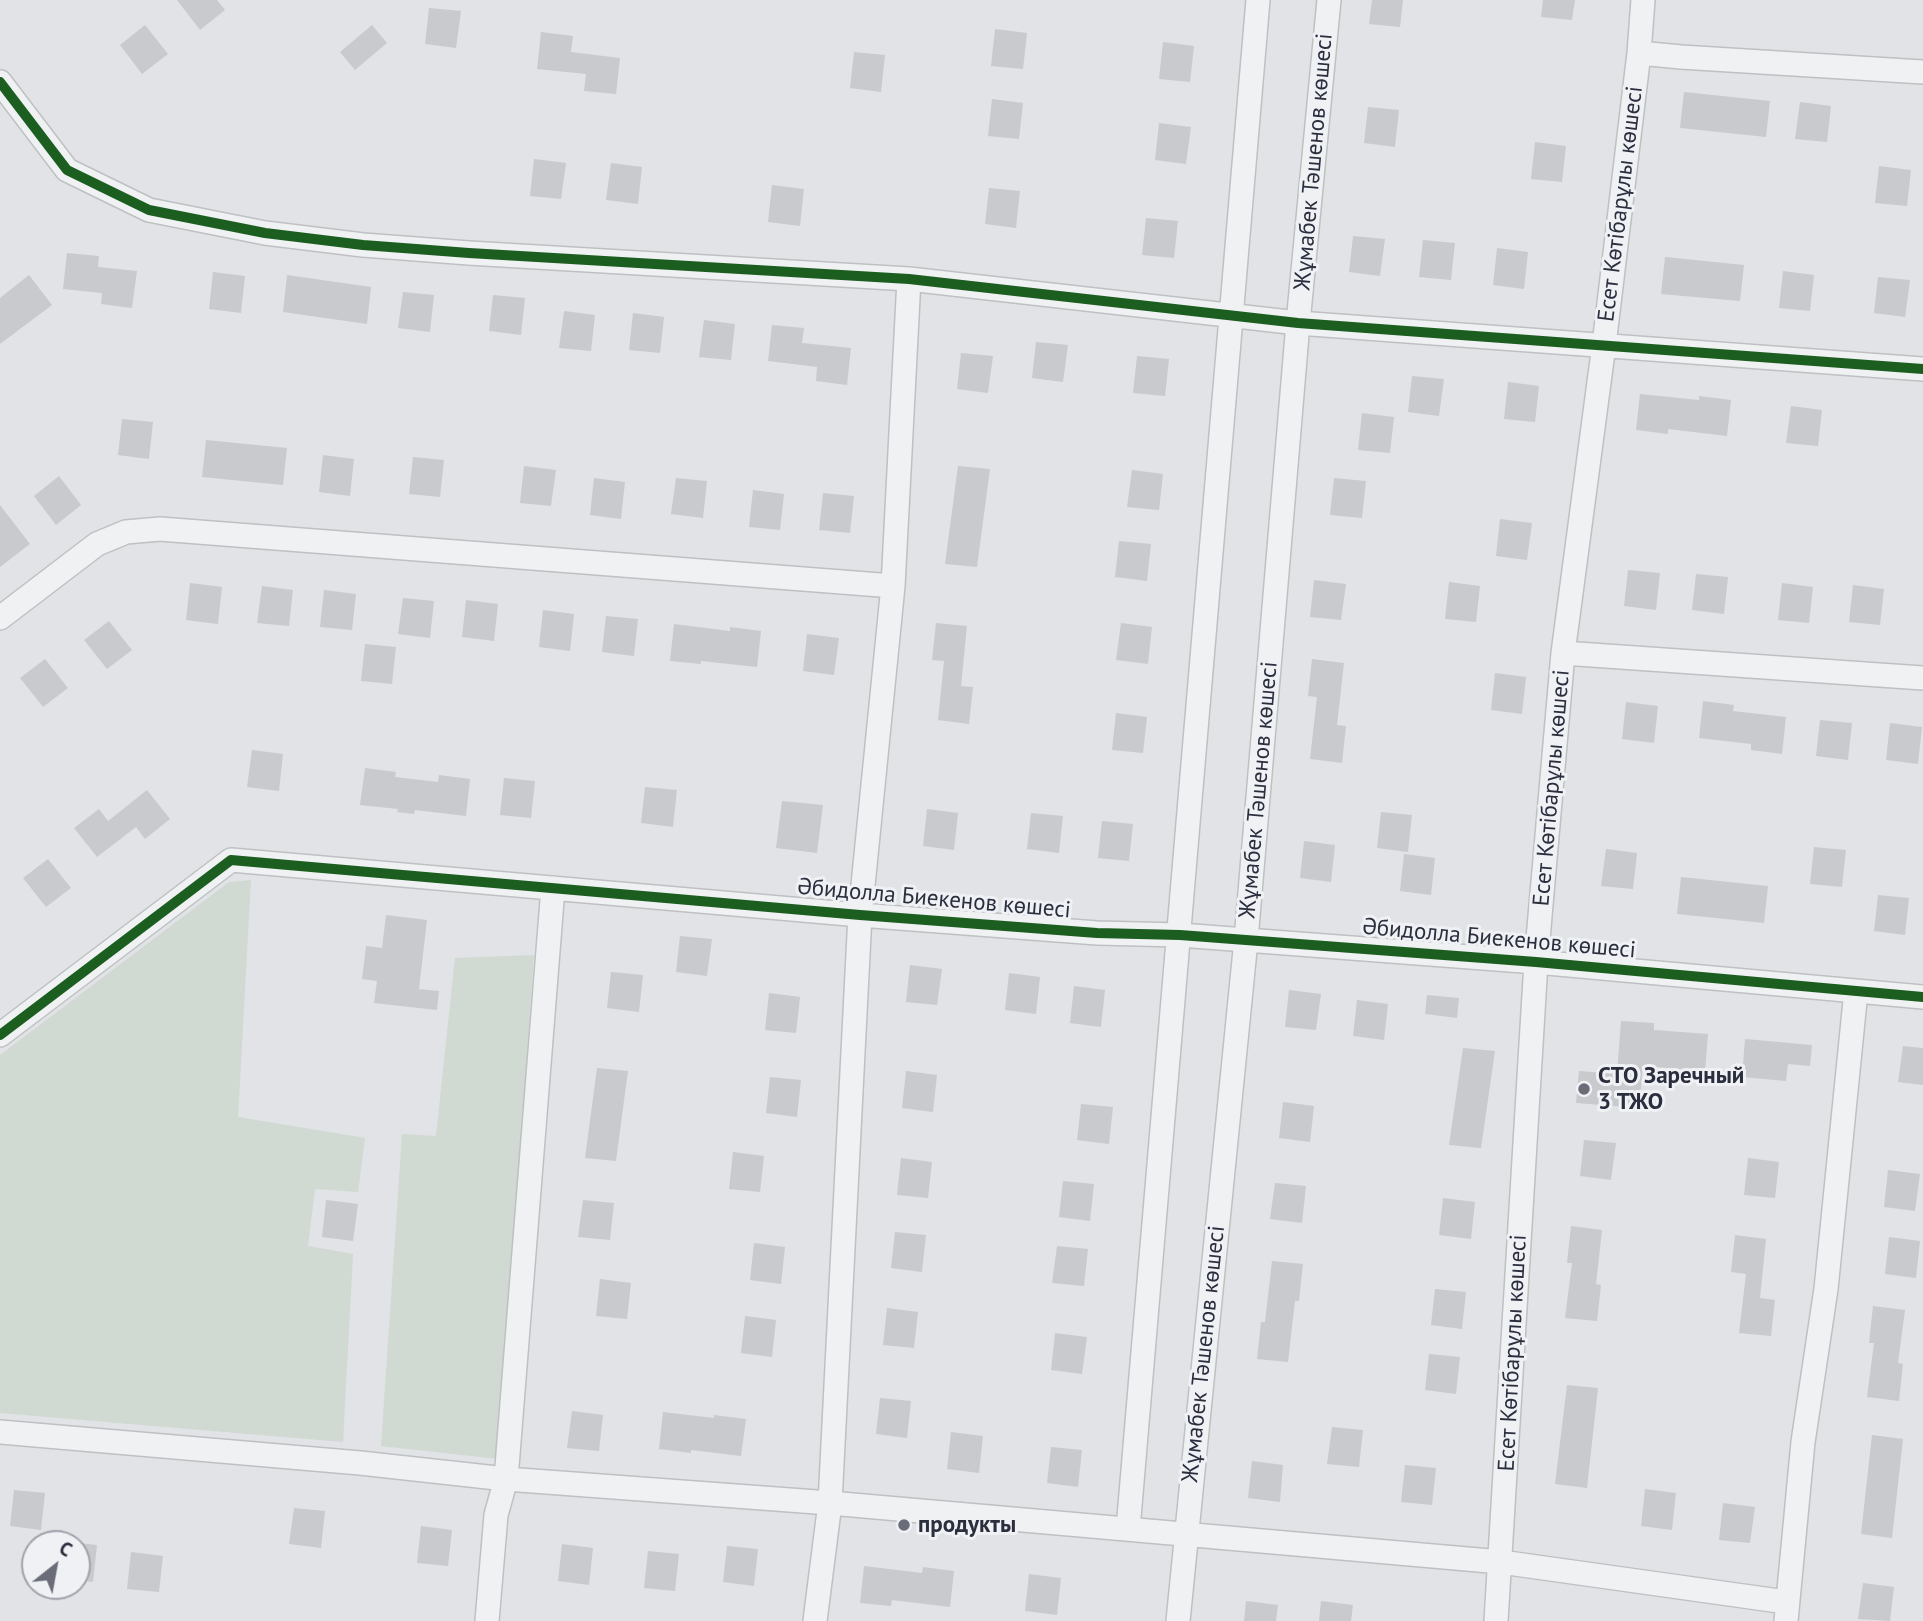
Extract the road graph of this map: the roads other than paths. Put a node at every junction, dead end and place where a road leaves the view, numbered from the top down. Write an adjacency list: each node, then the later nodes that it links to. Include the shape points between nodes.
1 (1258, 0): 8 (street)
2 (1329, 0): 9 (street, Жұмабек Тәшенов көшесі)
3 (1643, 0): 4 (street, Есет Көтібарұлы көшесі)
4 (1639, 53): 5 (street); 10 (street, Есет Көтібарұлы көшесі)
5 (1923, 72)
6 (0, 82): 7 (street, via 67,170 149,210 265,233 363,245)
7 (909, 279): 8 (street); 12 (street)
8 (1232, 315): 9 (street); 18 (street)
9 (1298, 323): 10 (street); 19 (street, Жұмабек Тәшенов көшесі)
10 (1604, 345): 11 (street); 14 (street, Есет Көтібарұлы көшесі)
11 (1923, 369)
12 (894, 586): 13 (street, via 160,529 126,532 97,544); 17 (street)
13 (0, 618)
14 (1563, 653): 15 (street); 20 (street, Есет Көтібарұлы көшесі)
15 (1923, 678)
16 (553, 888): 17 (street, Әбидолла Биекенов көшесі); 23 (street, Әбидолла Биекенов көшесі, via 231,860); 25 (street)
17 (860, 915): 18 (street, Әбидолла Биекенов көшесі); 26 (street)
18 (1180, 935): 19 (street, Әбидолла Биекенов көшесі); 27 (street)
19 (1247, 940): 20 (street, Әбидолла Биекенов көшесі); 28 (street, Жұмабек Тәшенов көшесі)
20 (1536, 962): 21 (street, Әбидолла Биекенов көшесі); 29 (street, Есет Көтібарұлы көшесі)
21 (1856, 991): 22 (street, Әбидолла Биекенов көшесі); 30 (street, via 1826,1289 1803,1441)
22 (1923, 997)
23 (0, 1035)
24 (0, 1432): 25 (street)
25 (506, 1479): 26 (street); 31 (street, via 496,1514)
26 (831, 1503): 27 (street); 32 (street)
27 (1128, 1529): 28 (street)
28 (1186, 1534): 29 (street); 33 (street, Жұмабек Тәшенов көшесі)
29 (1501, 1562): 30 (street); 34 (street, Есет Көтібарұлы көшесі)
30 (1786, 1611)
31 (487, 1621)
32 (815, 1621)
33 (1178, 1621)
34 (1496, 1621)

